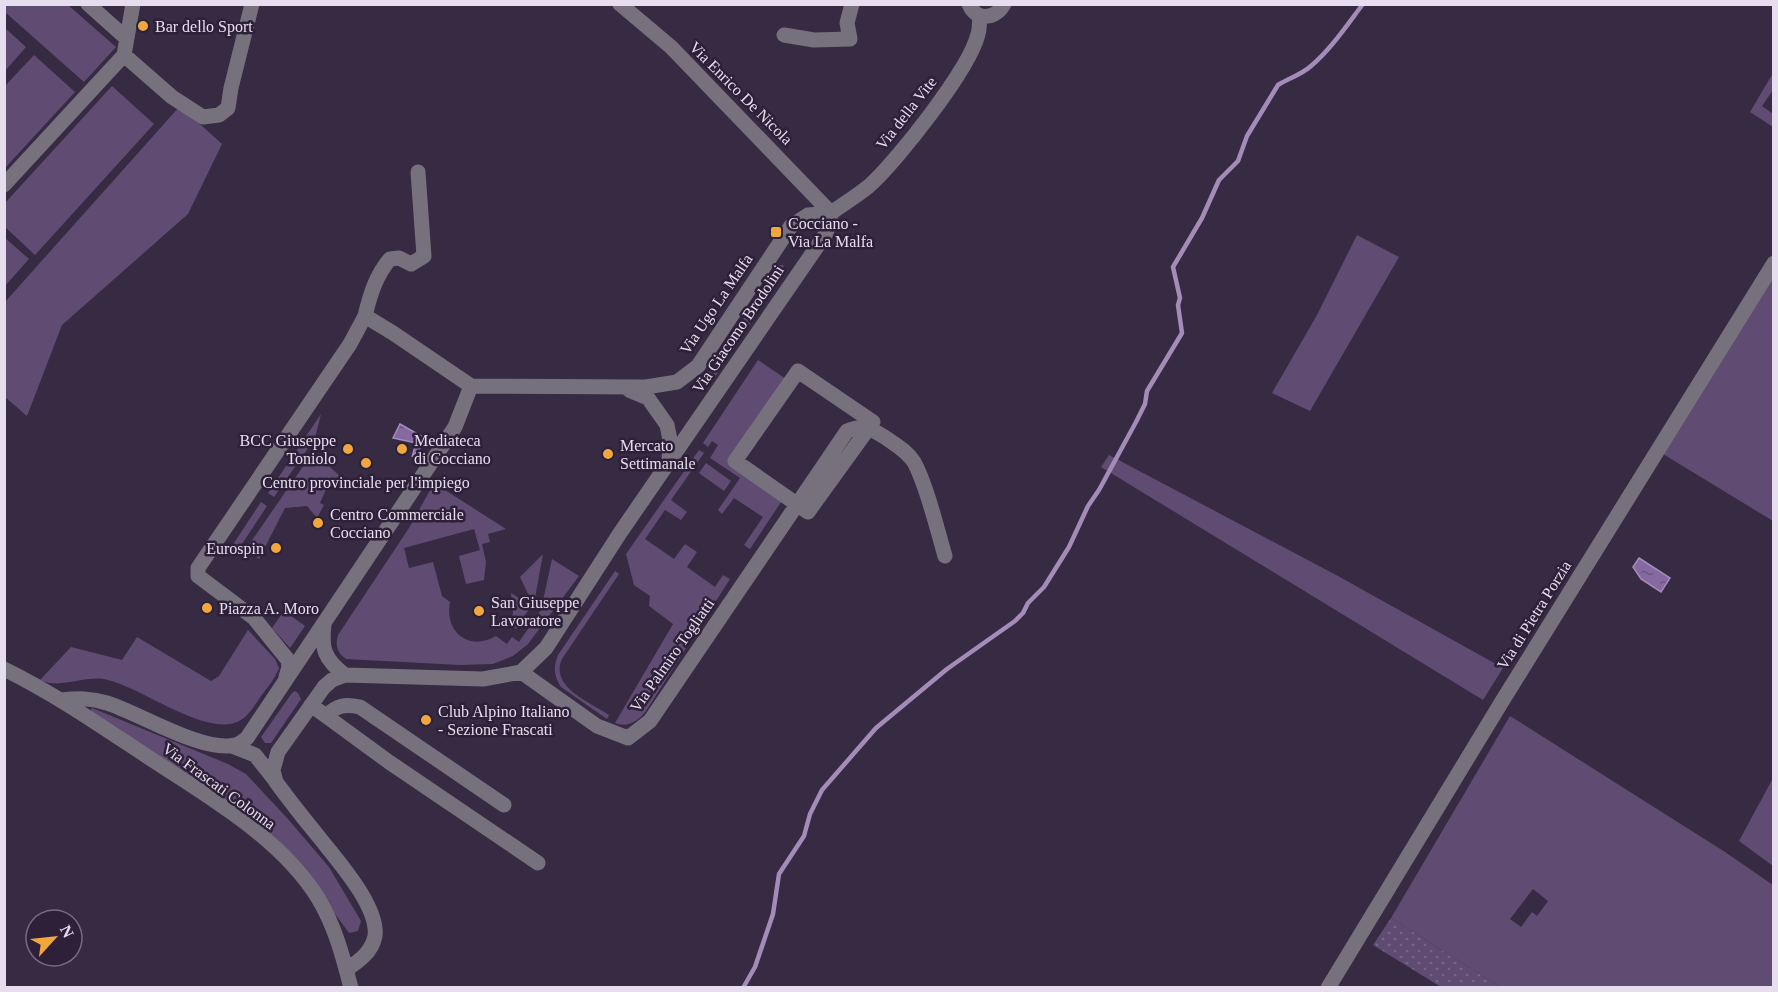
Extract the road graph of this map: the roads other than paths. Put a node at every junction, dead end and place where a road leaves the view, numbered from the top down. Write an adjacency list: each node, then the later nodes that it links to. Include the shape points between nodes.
1 (88, 4): 8 (street)
2 (134, 4): 8 (street)
3 (252, 4): 10 (street, via 228,108 219,116 203,117 182,104)
4 (620, 4): 13 (street, Via Enrico De Nicola, via 671,47)
5 (852, 4): 9 (street, via 847,23 850,39 814,40)
6 (1004, 4): 7 (street, via 994,16)
7 (975, 10): 13 (street, Via della Vite, via 978,34 946,92 869,186)
8 (124, 30): 10 (street)
9 (784, 35)
10 (124, 55): 12 (street)
11 (418, 172): 15 (street, via 424,256 411,264 399,258 390,259 370,294)
12 (4, 185)
13 (831, 213): 17 (street, Via Ugo La Malfa, via 808,215 791,226 698,366 677,382); 19 (street, Via Giacomo Brodolini, via 825,235)
14 (1773, 263): 36 (street, Via di Pietra Porzia)
15 (365, 316): 16 (street); 25 (street, via 198,568 198,576 254,618 288,660)
16 (471, 387): 17 (street, Via Ugo La Malfa); 22 (street, via 454,426)
17 (622, 387): 19 (street, via 648,398 667,424)
18 (869, 427): 20 (street, via 807,512); 20 (street, via 873,422 798,371 735,461); 21 (street, via 902,448 913,461)
19 (669, 464): 24 (street, Via Giacomo Brodolini, via 546,648)
20 (796, 504): 24 (street, Via Palmiro Togliatti, via 650,721 628,738 597,726)
21 (945, 556)
22 (325, 622): 25 (street); 26 (street, via 322,642)
23 (4, 669): 27 (street, Via Frascati Colonna)
24 (521, 672): 26 (street, via 483,679)
25 (286, 678): 30 (street, via 247,738)
26 (339, 678): 28 (street, via 324,687)
27 (61, 700): 30 (street, via 99,701 192,738); 34 (street, Via Frascati Colonna, via 208,796 276,849 317,898 336,935)
28 (311, 705): 29 (street); 31 (street, via 278,752 273,770)
29 (326, 716): 32 (street, via 336,706 360,706); 33 (street)
30 (232, 746): 31 (street, via 255,755)
31 (276, 782): 34 (street, via 357,886 373,918 372,944 363,958)
32 (504, 805)
33 (538, 863)
34 (346, 970): 35 (street, Via Frascati Colonna)
35 (351, 987)
36 (1328, 987)

